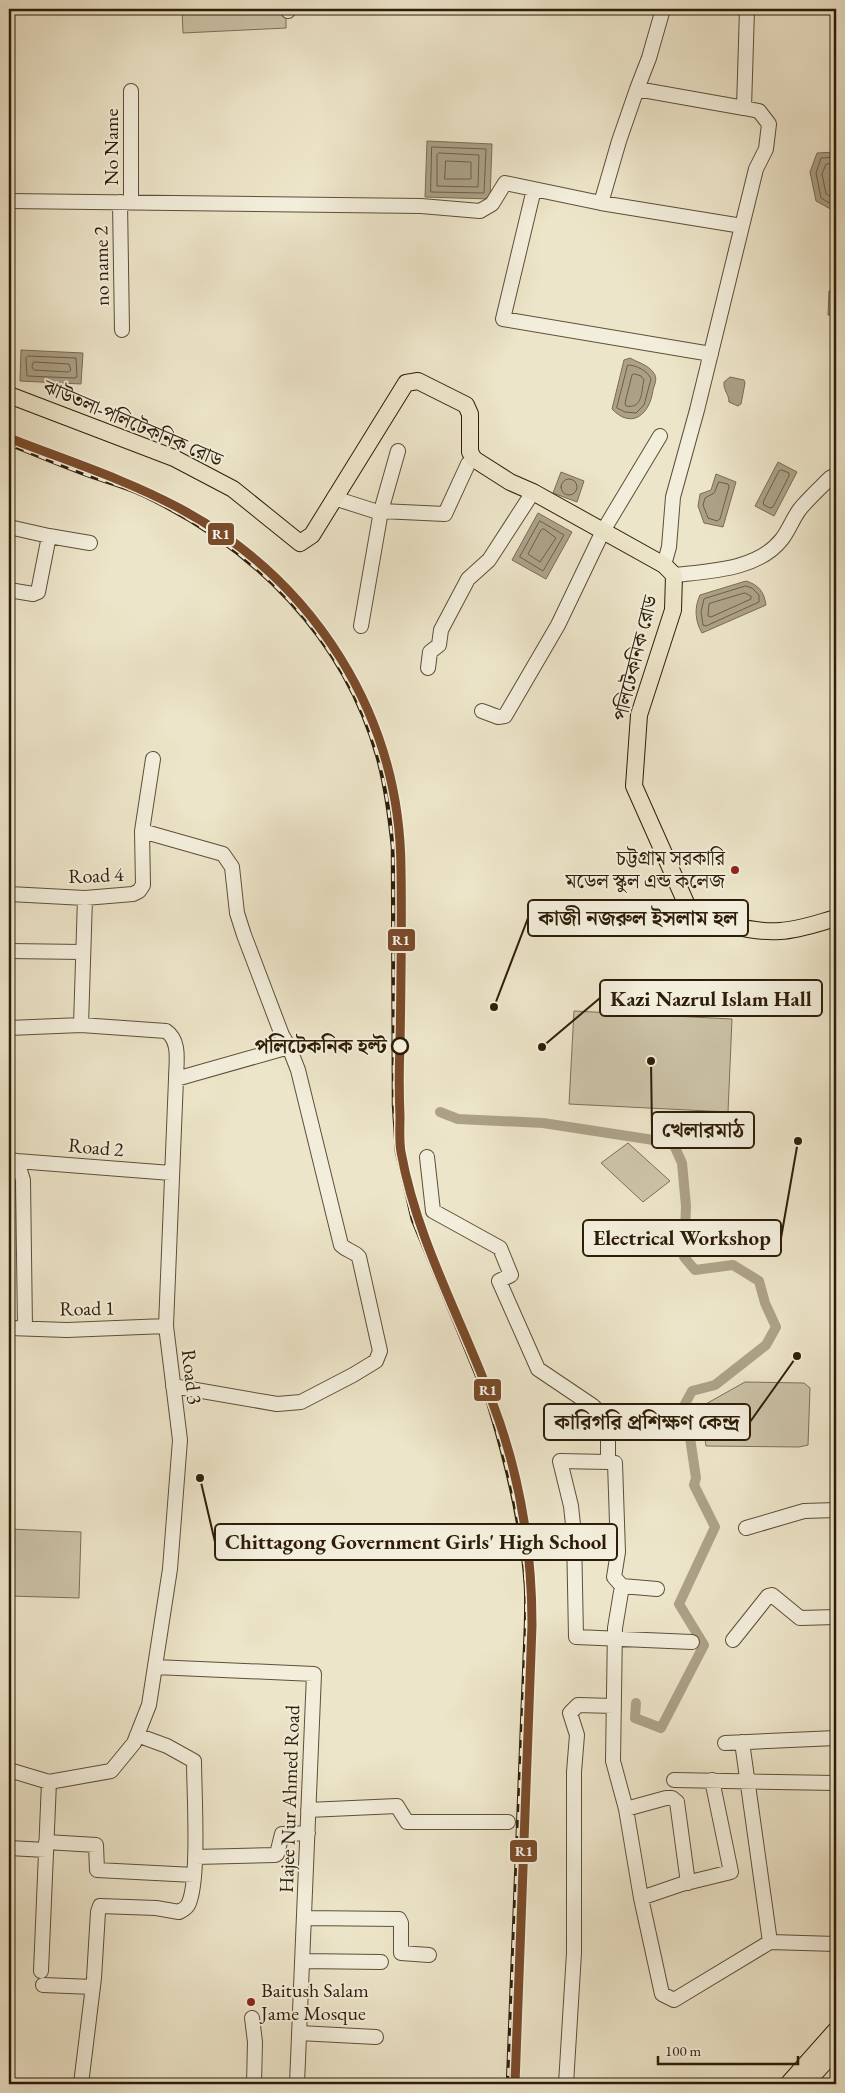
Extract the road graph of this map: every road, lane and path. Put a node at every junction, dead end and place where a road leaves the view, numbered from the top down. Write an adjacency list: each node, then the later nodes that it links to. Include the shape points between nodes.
1 (663, 9): 3 (street, via 650,58)
2 (747, 9): 5 (street)
3 (637, 88): 5 (street); 9 (street)
4 (131, 91): 8 (street, No Name)
5 (744, 108): 10 (street, via 759,111 769,124 766,149 756,169)
6 (534, 189): 8 (street, via 505,183 492,204 480,211 421,206); 9 (street); 12 (street, via 503,319)
7 (9, 202): 8 (street)
8 (126, 202): 11 (street, no name 2)
9 (601, 203): 10 (street)
10 (742, 226): 12 (street)
11 (122, 330)
12 (711, 354): 25 (street, via 673,497)
13 (9, 395): 19 (main road, ঝাউতলা-পলিটেকনিক রোড, via 174,458 233,488 300,543 312,534)
14 (660, 436): 22 (street)
15 (398, 451): 20 (street)
16 (474, 459): 18 (main road); 19 (main road, ঝাউতলা-পলিটেকনিক রোড, via 470,452 470,414 466,405 418,381 406,383); 20 (street, via 468,464 445,514)
17 (836, 475): 25 (street, via 800,509 782,539 756,559 718,570)
18 (533, 492): 22 (main road); 28 (street, via 489,560 468,579 441,630 439,646 430,652)
19 (334, 498): 20 (street)
20 (381, 512): 27 (street)
21 (9, 527): 23 (street)
22 (603, 531): 25 (main road); 29 (street, via 558,625 505,716)
23 (49, 536): 24 (street); 26 (street, via 38,592)
24 (90, 543)
25 (669, 570): 34 (main road, পলিটেকনিক রোড, via 673,610 639,715 634,786 690,912 717,922 778,931)
26 (9, 590)
27 (361, 626)
28 (428, 668)
29 (482, 711)
30 (153, 759): 31 (street, Road 4)
31 (142, 831): 33 (street, Road 4, via 143,884 140,891); 39 (street, via 223,854 227,859 232,867 237,913 244,935)
32 (9, 894): 33 (street, Road 4)
33 (85, 898): 36 (street)
34 (836, 918)
35 (9, 951): 36 (street)
36 (83, 952): 37 (street)
37 (81, 1026): 38 (street, Road 3); 40 (street, Road 3, via 166,1031 173,1036 176,1046)
38 (9, 1028)
39 (289, 1047): 40 (street); 47 (street, via 298,1070 341,1245 359,1258 380,1351 376,1361 300,1402 277,1404)
40 (176, 1079): 43 (street, Road 3)
41 (427, 1157): 48 (street, via 433,1211 500,1248 511,1275 499,1281 538,1369 608,1420)
42 (13, 1160): 43 (street, Road 2); 46 (street, Road 2, via 23,1180)
43 (171, 1173): 44 (street, Road 3)
44 (166, 1326): 46 (street, Road 1, via 67,1330); 47 (street, Road 3)
45 (9, 1328): 46 (street, Road 1)
46 (25, 1328)
47 (173, 1386): 57 (street, Road 3, via 180,1440 170,1569)
48 (608, 1462): 51 (street, via 615,1463 618,1552 614,1577); 54 (street, via 560,1461 574,1534 576,1637)
49 (836, 1510): 50 (street, via 804,1511)
50 (746, 1528)
51 (622, 1586): 52 (street); 54 (street)
52 (658, 1589)
53 (836, 1617): 55 (street, via 800,1618 772,1595)
54 (615, 1639): 56 (street); 58 (street)
55 (733, 1640)
56 (692, 1642)
57 (155, 1667): 59 (street, Road 3, via 149,1705); 70 (street, Hajee Nur Ahmed Road, via 314,1674)
58 (614, 1706): 69 (street, via 613,1761); 95 (street, via 578,1705 570,1713 577,1736 574,1772 574,1953)
59 (137, 1735): 67 (street, Road 3, via 111,1771); 75 (street, via 194,1761)
60 (836, 1738): 62 (street)
61 (725, 1742): 62 (street)
62 (742, 1742): 66 (street)
63 (9, 1770): 67 (street, Road 3)
64 (674, 1780): 65 (street)
65 (712, 1780): 66 (street); 77 (street, via 731,1872)
66 (748, 1781): 68 (street); 80 (street)
67 (49, 1782): 73 (street)
68 (836, 1783)
69 (626, 1809): 77 (street, via 666,1798 676,1802); 78 (street)
70 (308, 1810): 71 (street, via 397,1806 407,1822); 72 (street, Hajee Nur Ahmed Road)
71 (508, 1822)
72 (308, 1833): 75 (street, via 282,1834 278,1854); 79 (street, Hajee Nur Ahmed Road)
73 (46, 1846): 74 (street); 76 (street, via 96,1845 97,1870); 85 (street)
74 (9, 1848)
75 (195, 1857): 76 (street)
76 (194, 1875): 87 (street, via 189,1903 179,1912 100,1906)
77 (688, 1883): 78 (street)
78 (641, 1898): 80 (street, via 662,1994 666,1998 674,2000)
79 (304, 1918): 82 (street, via 398,1919 401,1923 401,1953); 83 (street, Hajee Nur Ahmed Road)
80 (770, 1942): 81 (street)
81 (836, 1944)
82 (429, 1955)
83 (302, 1961): 84 (street); 89 (street, Hajee Nur Ahmed Road)
84 (381, 1962)
85 (41, 1971)
86 (43, 1985): 87 (street)
87 (93, 1987): 92 (street)
88 (252, 2018): 93 (street)
89 (299, 2033): 90 (street); 94 (street, Hajee Nur Ahmed Road)
90 (376, 2037)
91 (836, 2045): 96 (main road); 97 (main road); 98 (main road); 99 (main road)
92 (81, 2084)
93 (254, 2084)
94 (297, 2084)
95 (566, 2084)
96 (788, 2084)
97 (797, 2084)
98 (804, 2084)
99 (812, 2084)

